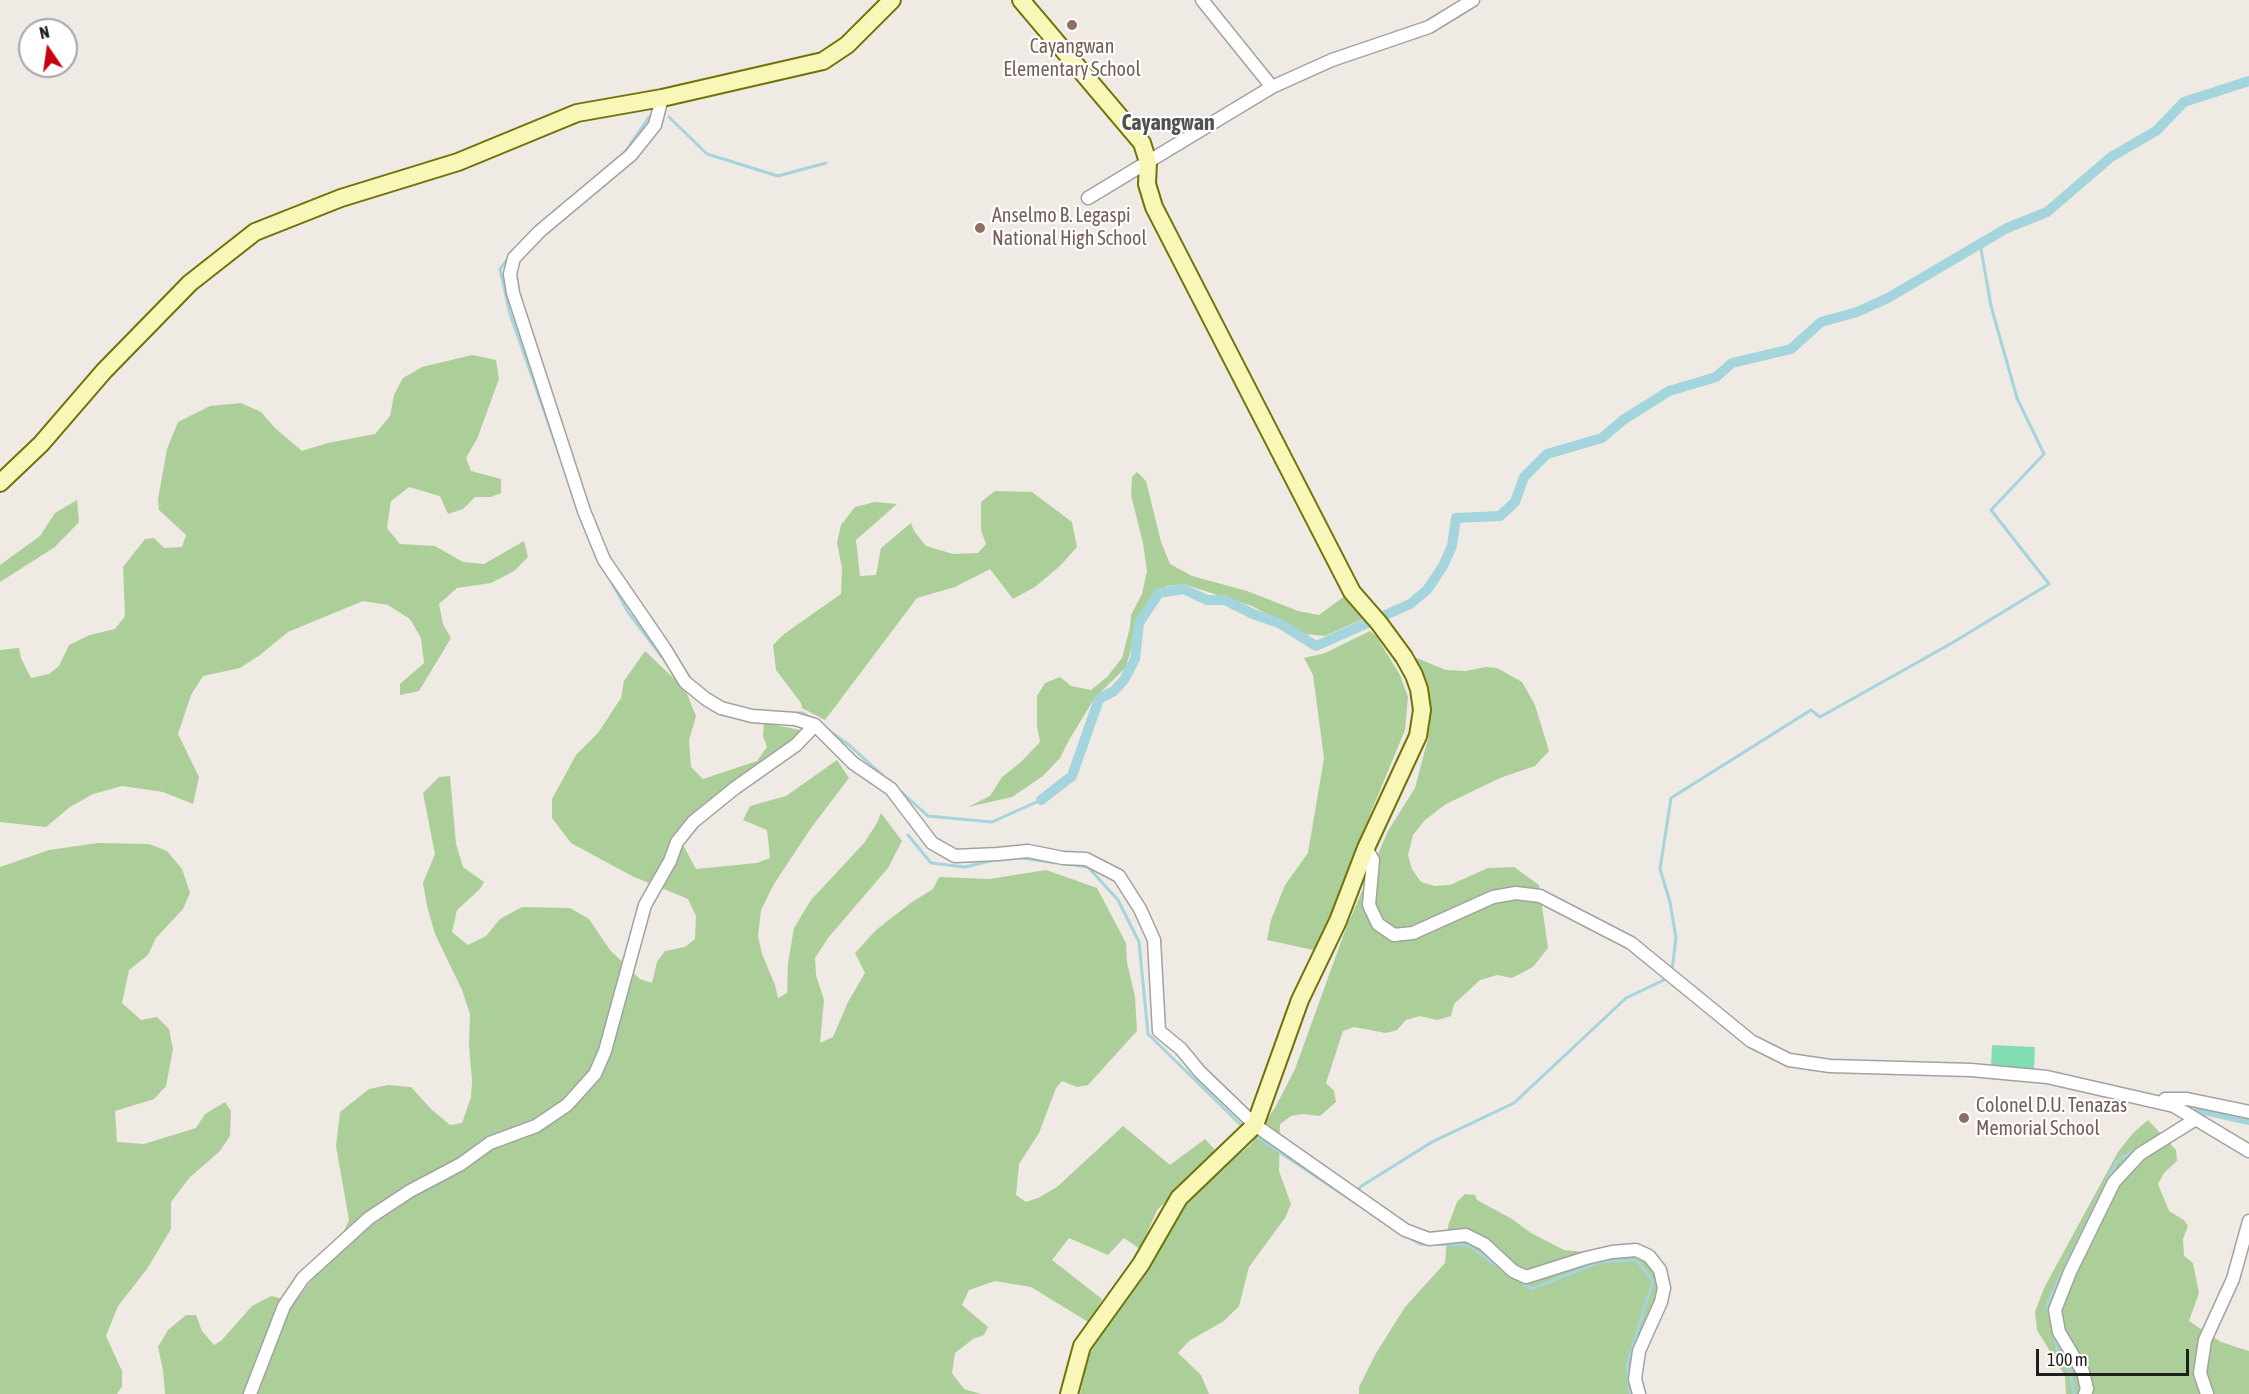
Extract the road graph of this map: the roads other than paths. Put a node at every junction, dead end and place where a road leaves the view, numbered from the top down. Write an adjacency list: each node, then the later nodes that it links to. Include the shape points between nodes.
1 (892, 0): 6 (street, via 847,45 823,61)
2 (1021, 0): 7 (street, via 1142,142)
3 (1202, 0): 5 (street)
4 (1473, 0): 5 (street, via 1429,27 1332,60)
5 (1272, 87): 7 (street)
6 (662, 98): 9 (street, via 577,113 458,162 341,198 255,232 190,283); 10 (street, via 654,125 631,155 540,231 514,258 510,274 513,293 584,511 604,560 685,682 721,708)
7 (1148, 162): 8 (street); 11 (street, via 1154,207 1352,592 1404,657 1419,689 1422,710 1418,736)
8 (1088, 198)
9 (0, 483)
10 (815, 725): 15 (street, via 853,763 891,789 932,843 955,856 1028,851 1086,859 1119,876 1154,940 1159,1031); 18 (street, via 796,745 693,822 677,842 645,905 605,1051 595,1074 567,1105 536,1126 490,1143 369,1218 303,1278 284,1306)
11 (1366, 848): 12 (street, via 1373,860 1369,905 1378,924 1394,934 1413,933 1493,897 1516,893 1540,896 1631,943 1751,1041 1789,1060 1830,1066 1971,1070 2047,1077); 15 (street, via 1338,921 1300,1000)
12 (2145, 1100): 13 (street, via 2187,1099); 14 (street, via 2174,1106)
13 (2249, 1112)
14 (2196, 1119): 16 (street); 21 (street, via 2140,1154 2114,1182 2070,1272 2055,1310 2059,1332 2083,1372)
15 (1255, 1125): 19 (street, via 1179,1198 1141,1264 1082,1346); 20 (street, via 1405,1230 1430,1239 1466,1235 1526,1277 1612,1252 1636,1250 1648,1256 1660,1270 1664,1288 1639,1351 1635,1379)
16 (2249, 1151)
17 (2249, 1221): 22 (street, via 2233,1279 2205,1340 2200,1373)
18 (250, 1394)
19 (1069, 1394)
20 (1639, 1394)
21 (2085, 1394)
22 (2207, 1394)

